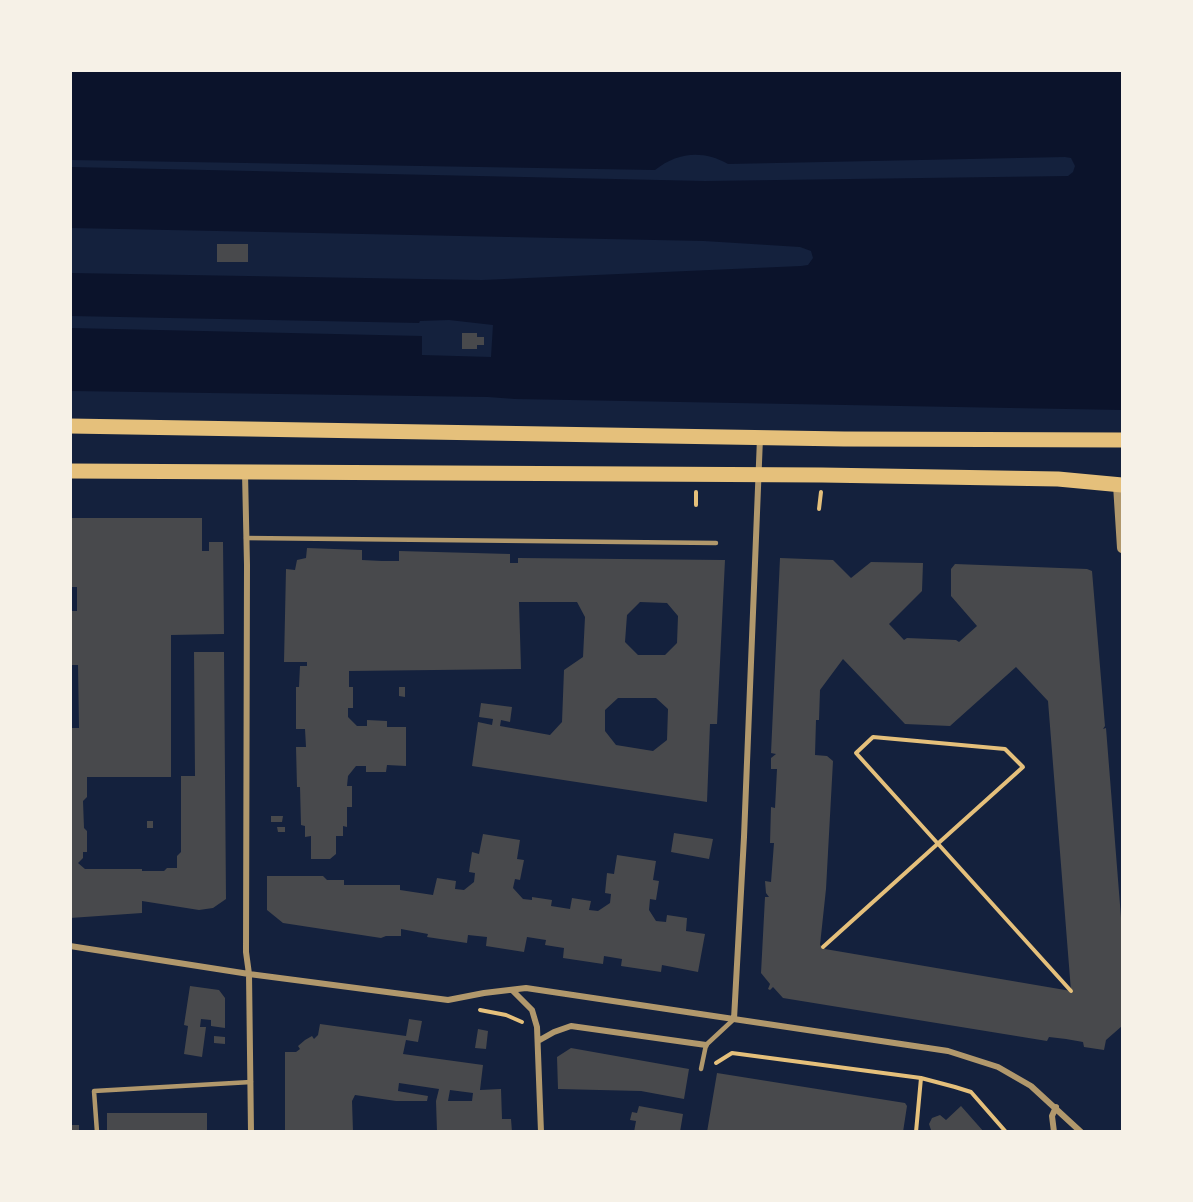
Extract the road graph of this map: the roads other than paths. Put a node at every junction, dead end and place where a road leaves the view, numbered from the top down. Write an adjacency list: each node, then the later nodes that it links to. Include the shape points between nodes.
1 (70, 426): 2 (main road)
2 (760, 437): 3 (main road); 6 (street)
3 (1122, 440)
4 (70, 471): 5 (main road)
5 (245, 473): 6 (main road); 8 (street)
6 (759, 475): 7 (main road, via 1058,479); 14 (street)
7 (1120, 485): 10 (street)
8 (246, 538): 9 (lane); 12 (street)
9 (716, 543)
10 (1122, 548)
11 (70, 946): 12 (street)
12 (249, 974): 13 (street, via 448,1000); 18 (street)
13 (512, 990): 14 (street, via 526,988); 15 (street, via 532,1010)
14 (734, 1019): 16 (lane); 19 (street, via 948,1051 998,1067 1031,1086)
15 (538, 1041): 16 (street, via 571,1026); 22 (street)
16 (706, 1045): 17 (lane)
17 (701, 1070)
18 (251, 1082): 20 (lane, via 94,1090); 21 (street)
19 (1056, 1107): 23 (street, via 1052,1116); 24 (street)
20 (98, 1131)
21 (251, 1131)
22 (541, 1131)
23 (1054, 1131)
24 (1081, 1131)

